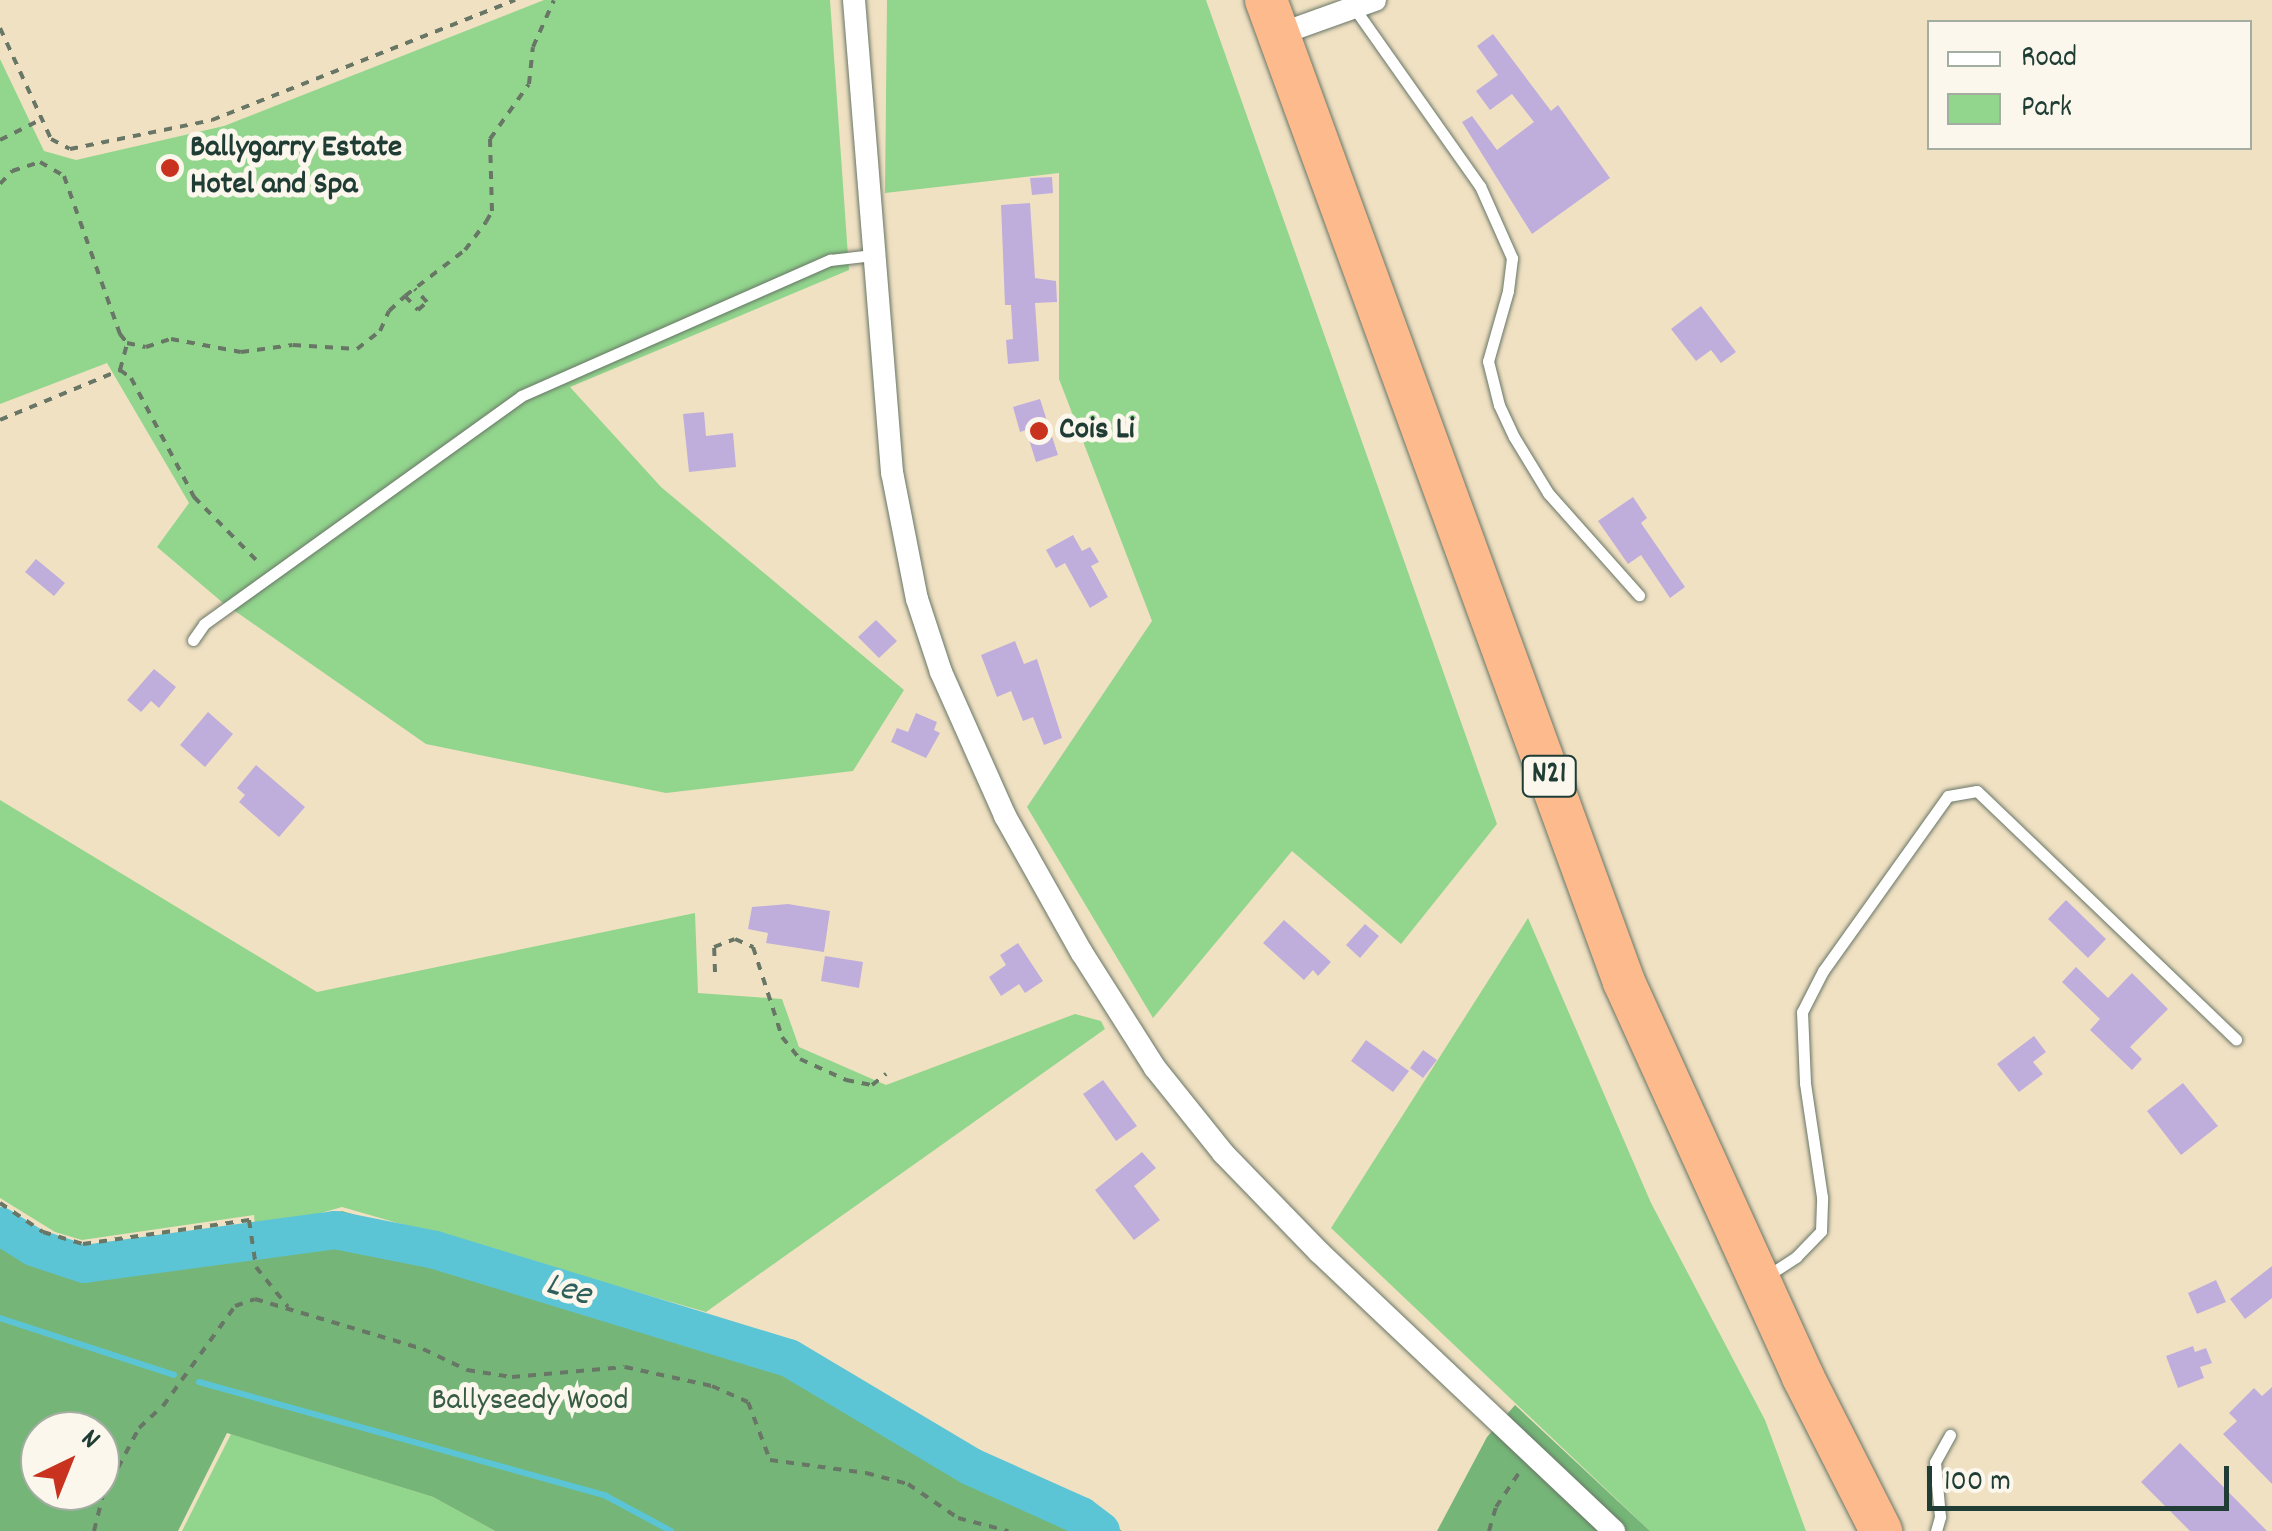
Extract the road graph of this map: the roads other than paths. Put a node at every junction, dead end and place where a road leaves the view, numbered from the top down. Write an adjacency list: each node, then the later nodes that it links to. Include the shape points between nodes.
1 (854, 0): 4 (street)
2 (1365, 5): 3 (street); 5 (lane, via 1480,186 1512,258 1488,362 1499,405 1548,493)
3 (1274, 17): 8 (highway, N21, via 1624,982)
4 (873, 255): 6 (lane, via 830,260 521,396 204,624); 10 (street, via 892,472 916,599 1005,816 1082,953 1164,1081 1266,1200)
5 (1639, 595)
6 (192, 640)
7 (2236, 1039): 8 (lane, via 1977,791 1948,796 1802,1012 1821,1230)
8 (1760, 1281): 11 (highway, N21)
9 (1950, 1436): 12 (lane, via 1935,1462)
10 (1614, 1531)
11 (1882, 1531)
12 (1936, 1531)

